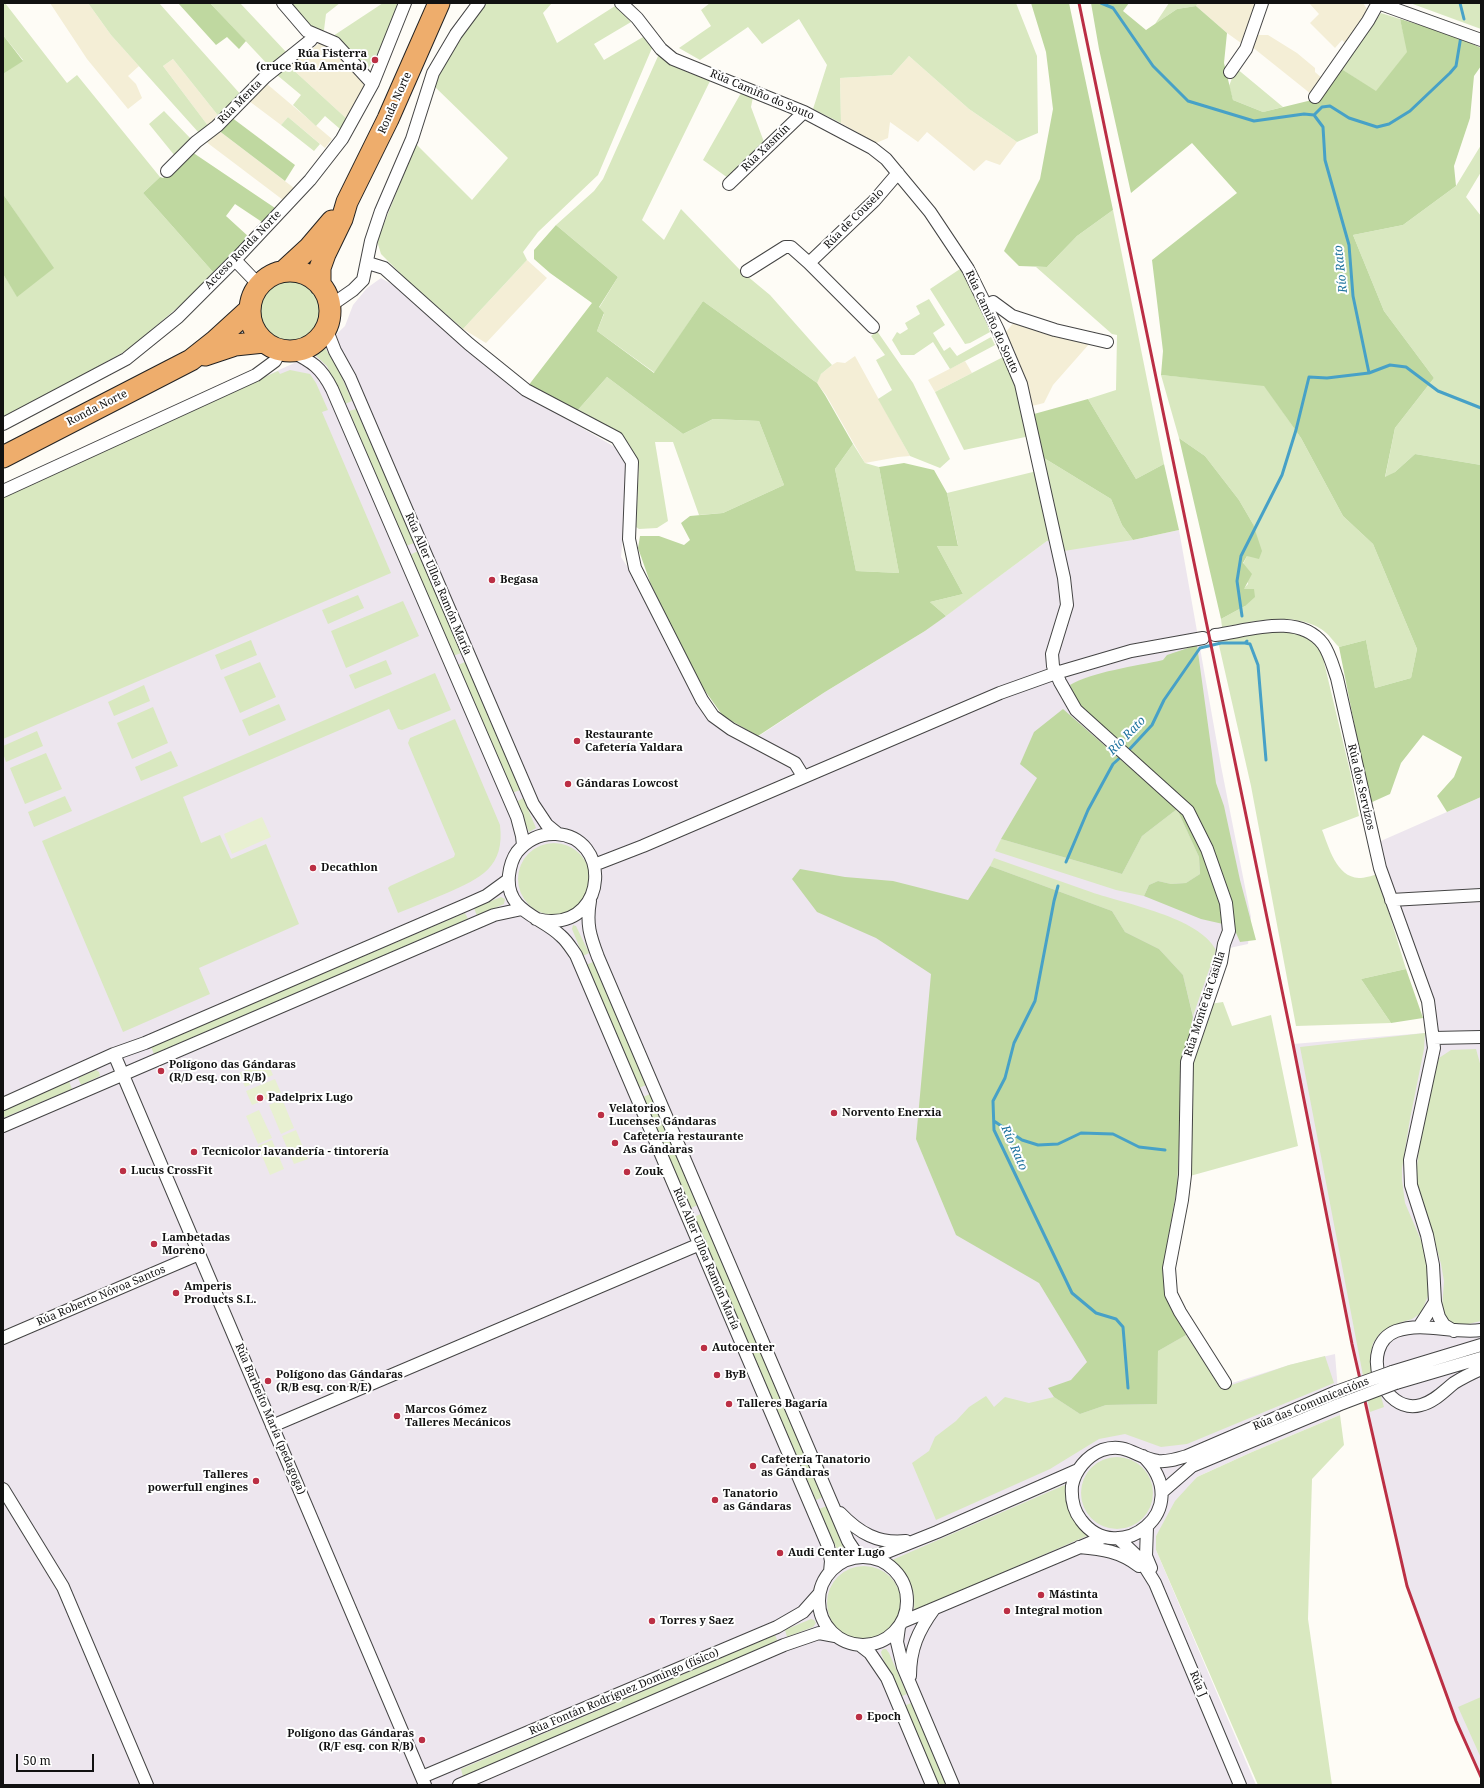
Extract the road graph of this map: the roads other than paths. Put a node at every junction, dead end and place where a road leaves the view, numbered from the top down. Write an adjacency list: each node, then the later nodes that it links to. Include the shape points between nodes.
1 (283, 3): 8 (street, via 307,31)
2 (405, 3): 11 (street, Acceso Ronda Norte)
3 (439, 3): 17 (highway, Ronda Norte)
4 (479, 3): 19 (street, via 456,34 433,73 412,139 381,211 371,241)
5 (622, 3): 13 (street, Rúa Camiño do Souto, via 661,49 673,59)
6 (1262, 3): 10 (street, via 1246,49)
7 (1378, 3): 9 (street); 12 (street)
8 (314, 35): 11 (street, via 335,43); 14 (street, Rúa Menta, via 265,77 217,126 196,142)
9 (1481, 40)
10 (1230, 72)
11 (373, 83): 18 (street, Acceso Ronda Norte, via 342,139 310,180)
12 (1315, 97)
13 (804, 112): 15 (street, Rúa Camiño do Souto, via 872,148); 16 (street, Rúa Xasmín)
14 (167, 171)
15 (898, 173): 20 (street, Rúa de Couselo, via 874,202); 25 (street, Rúa Camiño do Souto, via 930,212 968,269)
16 (729, 184)
17 (348, 202): 21 (highway, Ronda Norte, via 309,248); 24 (highway, Ronda Norte, via 320,268)
18 (235, 260): 23 (street); 33 (street, Acceso Ronda Norte, via 178,317 126,359)
19 (368, 262): 26 (street, via 363,280); 37 (street, via 384,268 526,390 618,438 632,462 629,539 635,568 702,700 713,716 731,729 795,763)
20 (809, 263): 22 (street, via 791,247 785,246); 28 (street)
21 (284, 271): 23 (highway, Ronda Norte, via 270,276); 24 (highway, Ronda Norte, via 310,276)
22 (748, 271)
23 (259, 285): 27 (highway, Ronda Norte)
24 (320, 285): 26 (highway, Ronda Norte)
25 (987, 305): 30 (street, via 993,302 1012,316 1055,330); 36 (street, Rúa Camiño do Souto, via 1021,384 1064,578 1067,605 1052,654)
26 (330, 306): 29 (highway, Ronda Norte)
27 (249, 310): 31 (highway, via 253,328); 32 (highway, Ronda Norte)
28 (873, 327)
29 (326, 328): 31 (highway, Ronda Norte, via 312,344 302,349); 38 (street, Rúa Aller Ulloa Ramón María, via 533,804)
30 (1107, 342)
31 (279, 348): 32 (highway, Ronda Norte, via 235,345); 35 (street, via 275,361 256,375); 39 (street, Rúa Aller Ulloa Ramón María, via 307,359 322,370 332,389 514,811)
32 (191, 360): 34 (highway, Ronda Norte)
33 (3, 424)
34 (3, 457)
35 (3, 491)
36 (1056, 672): 37 (street, Rúa dos Servizos); 43 (street, Rúa dos Servizos, via 1131,651 1283,625 1301,629 1314,636 1323,644 1337,678 1374,844); 64 (street, Rúa Monte da Casilla, via 1076,710 1188,812 1207,849 1226,903 1229,931 1187,1062 1185,1175 1169,1268 1171,1294)
37 (804, 776): 40 (street, Rúa dos Servizos)
38 (558, 834): 39 (street, Rúa Aller Ulloa Ramón María, via 533,838); 40 (street, Rúa Aller Ulloa Ramón María, via 571,838 583,846)
39 (523, 845): 41 (street, Rúa Aller Ulloa Ramón María, via 514,855)
40 (594, 865): 44 (street, Rúa Aller Ulloa Ramón María, via 596,883)
41 (508, 880): 45 (street, Rúa Aller Ulloa Ramón María, via 510,891); 49 (street, via 486,896 468,904)
42 (1481, 895): 43 (street)
43 (1391, 900): 48 (street, Rúa dos Servizos, via 1428,1001)
44 (590, 901): 46 (street, Rúa Aller Ulloa Ramón María, via 580,912 566,919 551,922); 70 (street, Rúa Aller Ulloa Ramón María, via 588,928 598,957)
45 (522, 909): 46 (street, Rúa Aller Ulloa Ramón María); 50 (street, via 494,915)
46 (536, 919): 53 (street, Rúa Aller Ulloa Ramón María, via 561,935 576,955)
47 (1481, 1037): 48 (street)
48 (1433, 1038): 55 (street, Rúa dos Servizos, via 1434,1048 1429,1075 1410,1160 1411,1185 1427,1235 1433,1265)
49 (114, 1054): 50 (street, Rúa Barbeito María (pedagoga)); 51 (street)
50 (123, 1075): 52 (street); 54 (street, Rúa Barbeito María (pedagoga))
51 (3, 1104)
52 (3, 1126)
53 (700, 1244): 65 (street); 77 (street, Rúa Aller Ulloa Ramón María, via 828,1546)
54 (199, 1254): 59 (street, Rúa Roberto Nóvoa Santos); 65 (street, Rúa Barbeito María (pedagoga))
55 (1435, 1302): 56 (street); 58 (street, Rúa dos Servizos, via 1444,1326)
56 (1419, 1327): 58 (street); 62 (street, via 1407,1327 1388,1336 1377,1354 1380,1381 1389,1395 1396,1400 1411,1406 1421,1405)
57 (1481, 1330): 58 (street)
58 (1454, 1331)
59 (3, 1338)
60 (1481, 1345): 63 (street, Rúa das Comunicacións)
61 (1481, 1358): 63 (street, Rúa das Comunicacións)
62 (1481, 1368)
63 (1394, 1378): 66 (street, Rúa das Comunicacións, bridge, via 1336,1392 1170,1461 1157,1461); 69 (street, Rúa das Comunicacións, bridge, via 1338,1405 1192,1466)
64 (1225, 1383)
65 (272, 1426): 85 (street, Rúa Barbeito María (pedagoga))
66 (1143, 1456): 67 (street, Rúa das Comunicacións, via 1124,1448 1108,1449 1093,1455); 69 (street, Rúa das Comunicacións, via 1153,1466 1160,1479)
67 (1078, 1470): 72 (street, Rúa das Comunicacións, via 1073,1481 1072,1493 1077,1515 1084,1525); 74 (street)
68 (3, 1489): 86 (street, via 63,1587)
69 (1162, 1492): 71 (street, Rúa das Comunicacións, via 1158,1511)
70 (835, 1508): 74 (street, via 854,1528 875,1538 896,1542); 76 (street, Rúa Aller Ulloa Ramón María, via 848,1541 854,1550)
71 (1147, 1527): 73 (street, Rúa das Comunicacións, via 1133,1535); 78 (street, Rúa J, via 1146,1556)
72 (1104, 1537): 73 (street, Rúa das Comunicacións); 75 (street)
73 (1118, 1538): 78 (street, Rúa J, via 1140,1559)
74 (916, 1541): 76 (street)
75 (1078, 1547): 78 (street, via 1118,1553); 80 (street)
76 (865, 1557): 77 (street, via 844,1561); 81 (street, via 879,1559 888,1564 903,1580 908,1601)
77 (830, 1572): 79 (street)
78 (1152, 1578): 90 (street, Rúa J)
79 (819, 1594): 82 (street, via 820,1612); 85 (street, Rúa Fontán Rodríguez Domingo (físico), via 803,1612 777,1627)
80 (934, 1609): 81 (street); 84 (street, via 916,1639 910,1660)
81 (901, 1625): 83 (street, via 889,1638 876,1644); 84 (street, via 897,1642)
82 (835, 1636): 83 (street); 87 (street, Rúa Fontán Rodríguez Domingo (físico), via 819,1633 784,1645)
83 (861, 1646): 88 (street, via 870,1653 887,1678)
84 (910, 1683): 89 (street)
85 (423, 1781)
86 (147, 1785)
87 (459, 1785)
88 (932, 1785)
89 (953, 1785)
90 (1240, 1785)

